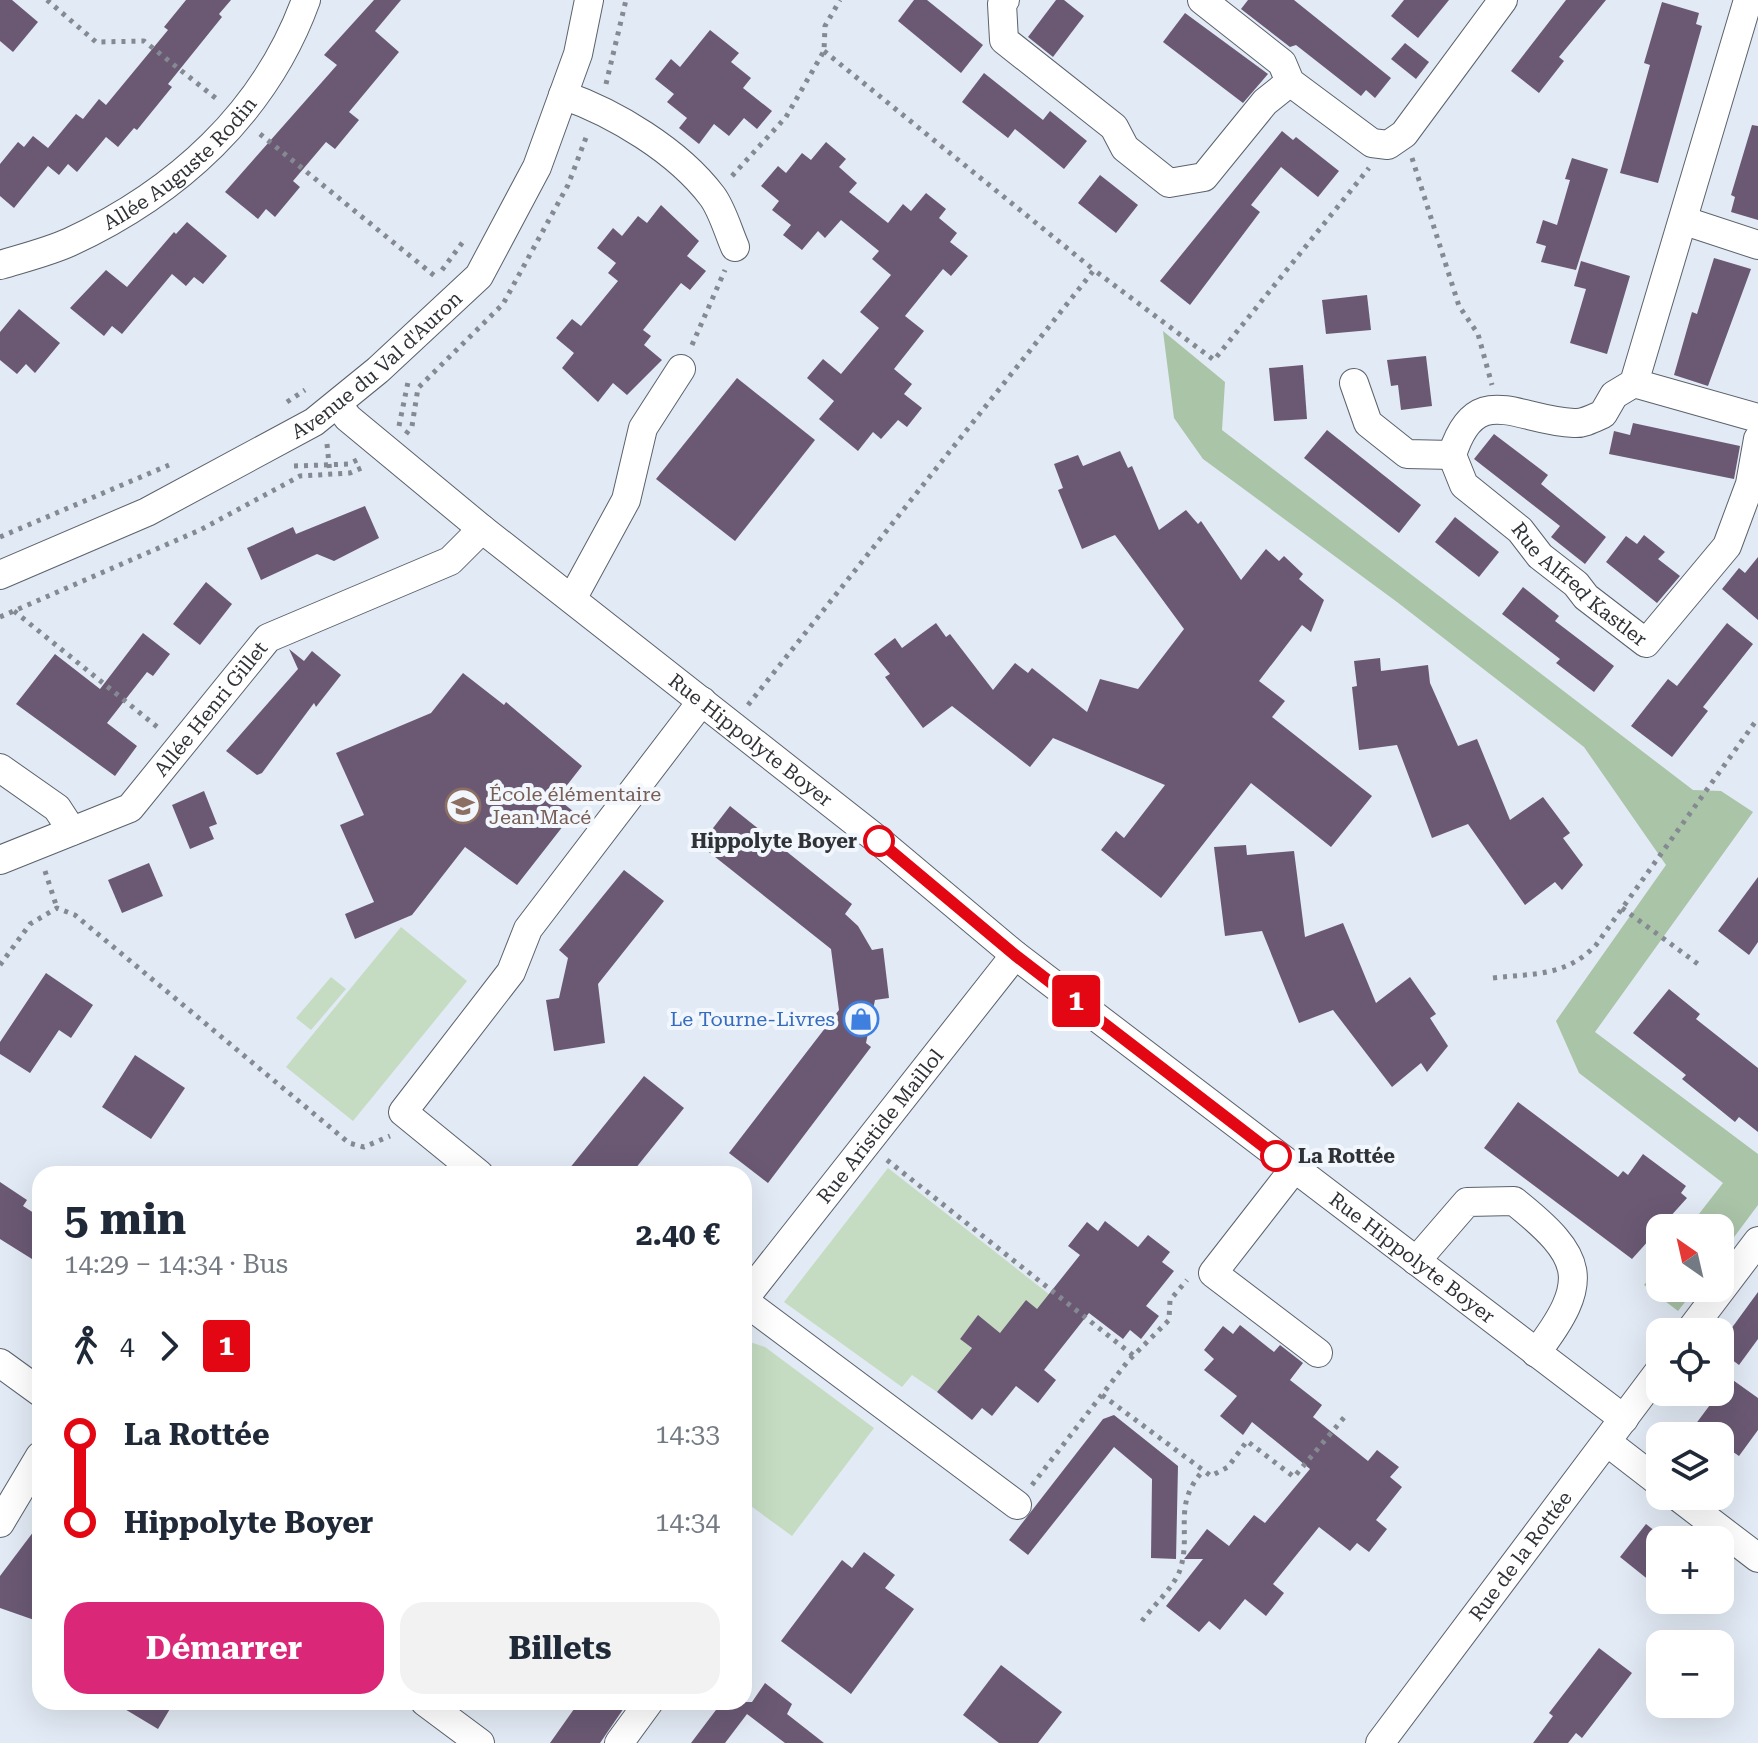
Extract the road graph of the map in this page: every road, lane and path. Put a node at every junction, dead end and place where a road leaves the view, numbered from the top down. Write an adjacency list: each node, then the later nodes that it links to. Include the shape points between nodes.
1 (306, 0): 19 (street, Allée Auguste Rodin, via 280,58 208,152 143,204 67,244)
2 (589, 0): 10 (street, Avenue du Val d'Auron)
3 (840, 0): 8 (path, via 825,26)
4 (1005, 0): 9 (street, via 1004,40 1114,127 1125,148 1169,183 1204,177 1265,102)
5 (1202, 0): 9 (street, via 1282,63)
6 (1503, 0): 11 (street)
7 (1748, 0): 13 (street)
8 (824, 51): 12 (path, via 786,117); 20 (path)
9 (1290, 82): 11 (street, via 1372,143)
10 (563, 95): 12 (street, via 642,133); 27 (street, Avenue du Val d'Auron, via 537,167 479,276)
11 (1396, 140): 20 (path, via 1214,360); 28 (path, via 1459,306 1478,334)
12 (713, 196): 17 (street)
13 (1685, 221): 16 (street); 25 (street)
14 (468, 235): 21 (path)
15 (470, 245): 18 (path)
16 (1758, 245)
17 (735, 247): 22 (path)
18 (462, 258)
19 (0, 265)
20 (1094, 270): 42 (path)
21 (425, 287)
22 (681, 369): 37 (street, via 643,428 626,500)
23 (317, 380): 26 (path)
24 (1354, 383): 32 (street, via 1368,423 1407,454)
25 (1634, 383): 28 (street, via 1614,395 1603,414 1576,424); 29 (street)
26 (285, 403)
27 (338, 405): 31 (street, Rue Hippolyte Boyer); 36 (street, Avenue du Val d'Auron, via 147,512)
28 (1498, 409): 32 (street, via 1474,413 1460,429)
29 (1758, 418)
30 (1758, 439): 32 (street, Rue Alfred Kastler, via 1750,484 1727,546 1646,643 1586,597 1520,530 1464,485)
31 (392, 455): 34 (street, Rue Hippolyte Boyer); 38 (path, via 350,473 300,476 200,530)
32 (1452, 455)
33 (178, 461): 35 (path)
34 (482, 529): 37 (street, Rue Hippolyte Boyer); 43 (street, Allée Henri Gillet, via 450,561 268,638)
35 (0, 537)
36 (0, 575)
37 (572, 599): 40 (street, Rue Hippolyte Boyer)
38 (14, 611): 39 (path); 43 (path)
39 (0, 617)
40 (702, 701): 42 (street, Rue Hippolyte Boyer); 54 (street, via 528,929 511,972 403,1112)
41 (1758, 718): 49 (path)
42 (732, 725): 50 (street, Rue Hippolyte Boyer)
43 (180, 746): 45 (street, Allée Henri Gillet, via 130,808)
44 (0, 768): 45 (street, via 57,808)
45 (72, 831): 46 (street, Allée Henri Gillet)
46 (37, 845): 47 (street, Allée Henri Gillet); 48 (path)
47 (0, 860)
48 (57, 908): 52 (path, via 30,924); 54 (path, via 75,915 349,1143 364,1147 387,1139)
49 (1622, 908): 51 (path); 53 (path, via 1579,963 1558,971)
50 (1015, 955): 55 (street, Rue Aristide Maillol); 57 (street, Rue Hippolyte Boyer)
51 (1698, 964)
52 (0, 965)
53 (1493, 978)
54 (413, 1120): 56 (street)
55 (870, 1140): 61 (street, Rue Aristide Maillol); 66 (path, via 885,1159)
56 (469, 1166)
57 (1294, 1169): 59 (street, Rue Hippolyte Boyer); 60 (street)
58 (1758, 1241): 63 (street)
59 (1416, 1261): 65 (street, Rue Hippolyte Boyer); 65 (street, via 1467,1202 1514,1201 1552,1231 1570,1258 1574,1283 1565,1312)
60 (1213, 1273): 64 (street); 66 (path, via 1198,1267 1170,1300 1169,1320)
61 (752, 1290)
62 (752, 1306): 76 (street)
63 (1700, 1318)
64 (1318, 1353)
65 (1536, 1353): 72 (street, Rue Hippolyte Boyer)
66 (1134, 1356): 70 (path)
67 (0, 1363): 68 (street)
68 (32, 1386)
69 (1646, 1389): 72 (street, Rue de la Rottée)
70 (1102, 1395): 75 (path); 76 (path)
71 (1347, 1414): 75 (path, via 1294,1477 1247,1441 1219,1474)
72 (1615, 1430): 73 (street, Rue Hippolyte Boyer); 86 (street, Rue de la Rottée)
73 (1646, 1467)
74 (32, 1469): 78 (street)
75 (1202, 1472): 80 (path, via 1188,1488 1180,1572)
76 (1017, 1505)
77 (1695, 1510): 79 (street)
78 (0, 1523)
79 (1758, 1558)
80 (1142, 1621)
81 (431, 1710): 83 (street)
82 (643, 1710): 85 (street)
83 (444, 1733): 84 (street)
84 (480, 1743)
85 (619, 1743)
86 (1380, 1743)

